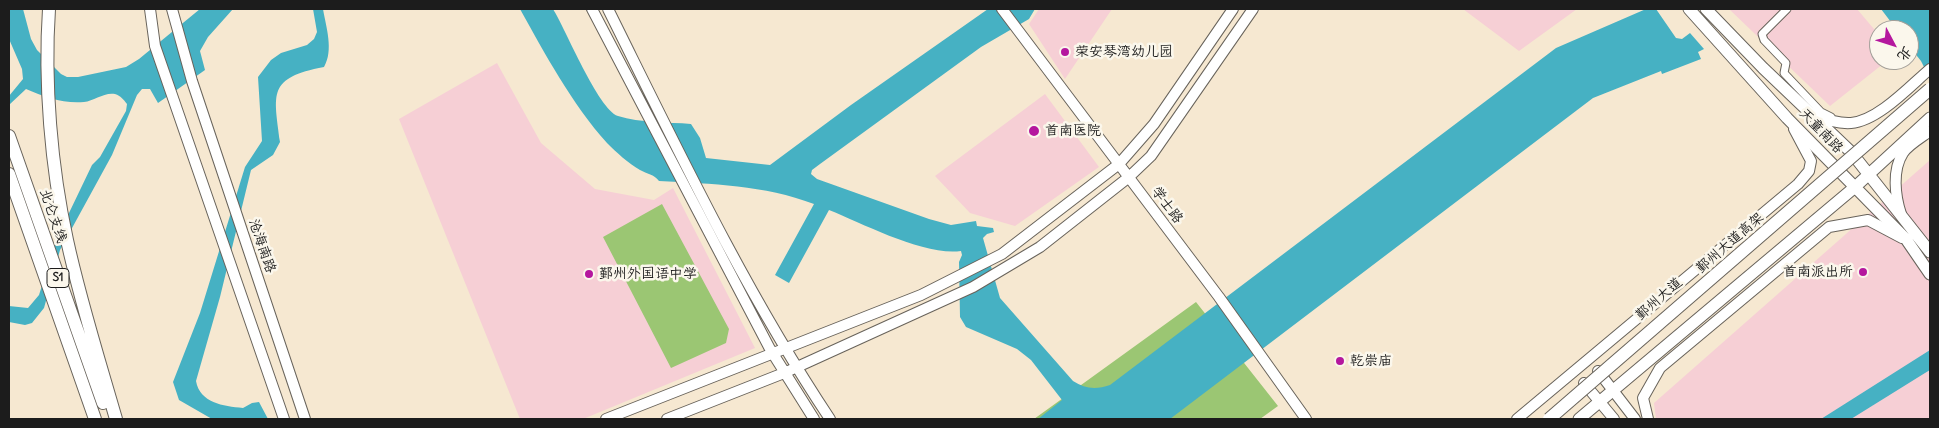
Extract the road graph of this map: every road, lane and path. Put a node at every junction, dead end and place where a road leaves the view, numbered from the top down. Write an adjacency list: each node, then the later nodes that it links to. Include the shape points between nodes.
1 (49, 9): 42 (highway, via 50,103 56,179 67,240)
2 (150, 9): 43 (street, via 155,46)
3 (172, 9): 44 (street, 沧海南路, via 192,81)
4 (592, 9): 33 (street)
5 (608, 9): 32 (street)
6 (1002, 9): 21 (street, 学士路)
7 (1233, 9): 21 (street, via 1154,124)
8 (1253, 9): 25 (street, via 1151,156)
9 (1689, 9): 15 (main road, 天童南路)
10 (1706, 9): 14 (main road)
11 (1787, 9): 17 (street, via 1762,34 1764,40 1786,63 1784,73 1821,112)
12 (1927, 81): 17 (street, via 1867,118); 20 (main road, 鄞州大道); 52 (highway, 鄞州大道高架, bridge)
13 (1930, 101): 53 (highway, 鄞州大道高架)
14 (1802, 105): 17 (street, via 1813,115); 20 (main road)
15 (1788, 118): 22 (main road, 天童南路); 50 (street, 鄞州大道, via 1811,161 1809,170 1798,184)
16 (1930, 118): 24 (main road)
17 (1840, 122)
18 (1930, 131): 28 (street, via 1903,153 1896,176 1897,202)
19 (9, 136): 41 (highway, 北仑支线 / S1)
20 (1851, 152): 22 (main road, 鄞州大道); 24 (main road)
21 (1119, 164): 25 (street, 学士路); 32 (street, via 1002,254 921,295)
22 (1834, 166): 26 (main road, 天童南路); 35 (main road, 鄞州大道)
23 (9, 174): 40 (highway, 北仑支线 / S1)
24 (1869, 174): 26 (main road); 28 (main road)
25 (1129, 177): 34 (street, via 1040,247 973,287); 49 (street, 学士路)
26 (1855, 187): 29 (main road, 天童南路); 38 (main road)
27 (9, 198): 40 (highway)
28 (1903, 220): 30 (main road)
29 (1906, 240): 31 (main road, 天童南路); 57 (street, via 1868,220 1829,227 1660,368 1643,398)
30 (1930, 252)
31 (1930, 274)
32 (784, 349): 33 (street); 34 (street)
33 (773, 353): 36 (street); 45 (street)
34 (796, 367): 36 (street); 48 (street)
35 (1598, 371): 37 (main road, 鄞州大道); 38 (street)
36 (784, 372): 46 (street); 47 (street)
37 (1584, 383): 39 (street); 51 (main road, 鄞州大道)
38 (1613, 391): 39 (main road); 56 (street)
39 (1599, 402): 54 (main road); 55 (street)
40 (94, 419)
41 (109, 419)
42 (116, 419)
43 (284, 419)
44 (305, 419)
45 (606, 419)
46 (667, 419)
47 (814, 419)
48 (830, 419)
49 (1306, 419)
50 (1517, 419)
51 (1542, 419)
52 (1550, 419)
53 (1561, 419)
54 (1579, 419)
55 (1614, 419)
56 (1635, 419)
57 (1648, 419)

